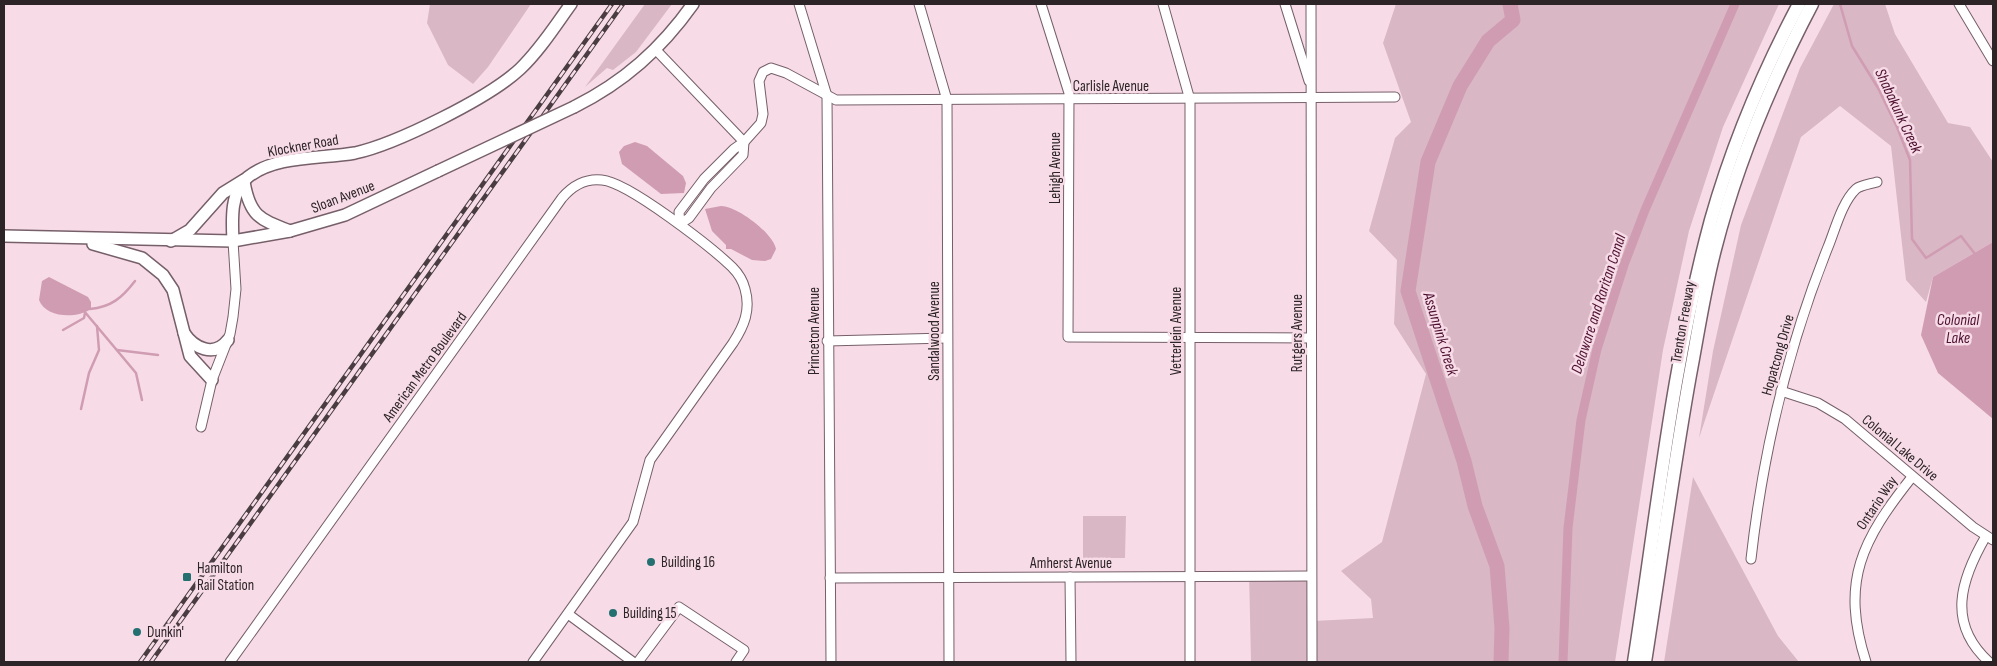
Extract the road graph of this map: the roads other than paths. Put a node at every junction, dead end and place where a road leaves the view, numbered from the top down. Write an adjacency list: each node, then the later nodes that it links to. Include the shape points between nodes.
1 (571, 4): 21 (main road, Klockner Road, via 525,65 476,100 372,148 274,165)
2 (693, 4): 12 (main road, Sloan Avenue)
3 (799, 4): 15 (street, Princeton Avenue)
4 (919, 4): 17 (street, Sandalwood Avenue)
5 (1041, 4): 18 (street, Lehigh Avenue)
6 (1163, 4): 19 (street, Vetterlein Avenue)
7 (1284, 4): 14 (street)
8 (1311, 4): 14 (street, Rutgers Avenue)
9 (1799, 4): 57 (highway, Trenton Freeway, via 1736,146 1695,284)
10 (1812, 4): 58 (highway, Trenton Freeway, via 1760,114 1715,249 1676,452)
11 (1959, 4): 13 (street)
12 (656, 50): 20 (street); 24 (main road, Sloan Avenue, bridge, via 617,83 585,101 344,215)
13 (1993, 61)
14 (1312, 94): 16 (street, Carlisle Avenue); 19 (street, Carlisle Avenue); 32 (street, Rutgers Avenue)
15 (827, 96): 17 (street, Carlisle Avenue, via 836,100); 20 (street, Carlisle Avenue, via 776,68 767,69 759,85 762,119); 34 (street, Princeton Avenue)
16 (1395, 98)
17 (947, 100): 18 (street, Carlisle Avenue); 30 (street, Sandalwood Avenue)
18 (1069, 100): 19 (street, Carlisle Avenue); 31 (street, Lehigh Avenue, via 1068,337)
19 (1190, 100): 31 (street, Vetterlein Avenue)
20 (744, 142): 23 (street, via 742,155 689,218)
21 (246, 180): 24 (main road, via 248,202 256,215); 27 (main road, Klockner Road, via 223,193 194,226); 28 (main road, via 238,190 233,209)
22 (1878, 182): 36 (street, Hopatcong Drive, via 1857,188 1847,202 1806,304)
23 (680, 224): 46 (street, American Metro Boulevard, via 738,274 747,299 745,321 733,343 652,457 635,518); 47 (street, American Metro Boulevard, via 607,180 585,182 566,193)
24 (290, 231): 28 (main road, Sloan Avenue)
25 (4, 236): 26 (main road, Sloan Avenue)
26 (72, 238): 27 (main road, Sloan Avenue); 29 (main road, via 131,254 155,267 173,290)
27 (171, 241): 28 (main road, Sloan Avenue)
28 (233, 241): 33 (street, via 235,299)
29 (182, 329): 33 (main road, via 192,342 203,349 215,349); 35 (main road, via 190,356)
30 (947, 338): 34 (street); 42 (street, Sandalwood Avenue)
31 (1190, 338): 32 (street); 44 (street, Vetterlein Avenue)
32 (1311, 338): 41 (street, Rutgers Avenue)
33 (228, 340): 35 (street)
34 (827, 340): 45 (street, Princeton Avenue)
35 (212, 380): 37 (street)
36 (1781, 391): 38 (street, Colonial Lake Drive, via 1832,410); 40 (street, Hopatcong Drive, via 1766,454)
37 (201, 427)
38 (1912, 477): 39 (street, Colonial Lake Drive); 59 (street, Ontario Way, via 1879,520 1863,552 1855,602)
39 (1990, 538): 60 (street, via 1966,574 1962,600 1970,638)
40 (1751, 559)
41 (1311, 576): 44 (street, Amherst Avenue); 56 (street, Rutgers Avenue)
42 (948, 577): 43 (street, Amherst Avenue); 45 (street, Amherst Avenue); 53 (street, Sandalwood Avenue)
43 (1070, 577): 44 (street, Amherst Avenue); 54 (street)
44 (1190, 577): 55 (street, Vetterlein Avenue)
45 (830, 578): 52 (street, Princeton Avenue)
46 (568, 614): 48 (street, American Metro Boulevard); 49 (street)
47 (230, 662)
48 (533, 662)
49 (633, 662)
50 (638, 662): 51 (street, via 679,607 744,650)
51 (736, 662)
52 (831, 662)
53 (949, 662)
54 (1071, 662)
55 (1190, 662)
56 (1312, 662)
57 (1634, 662)
58 (1645, 662)
59 (1866, 662)
60 (1989, 662)

